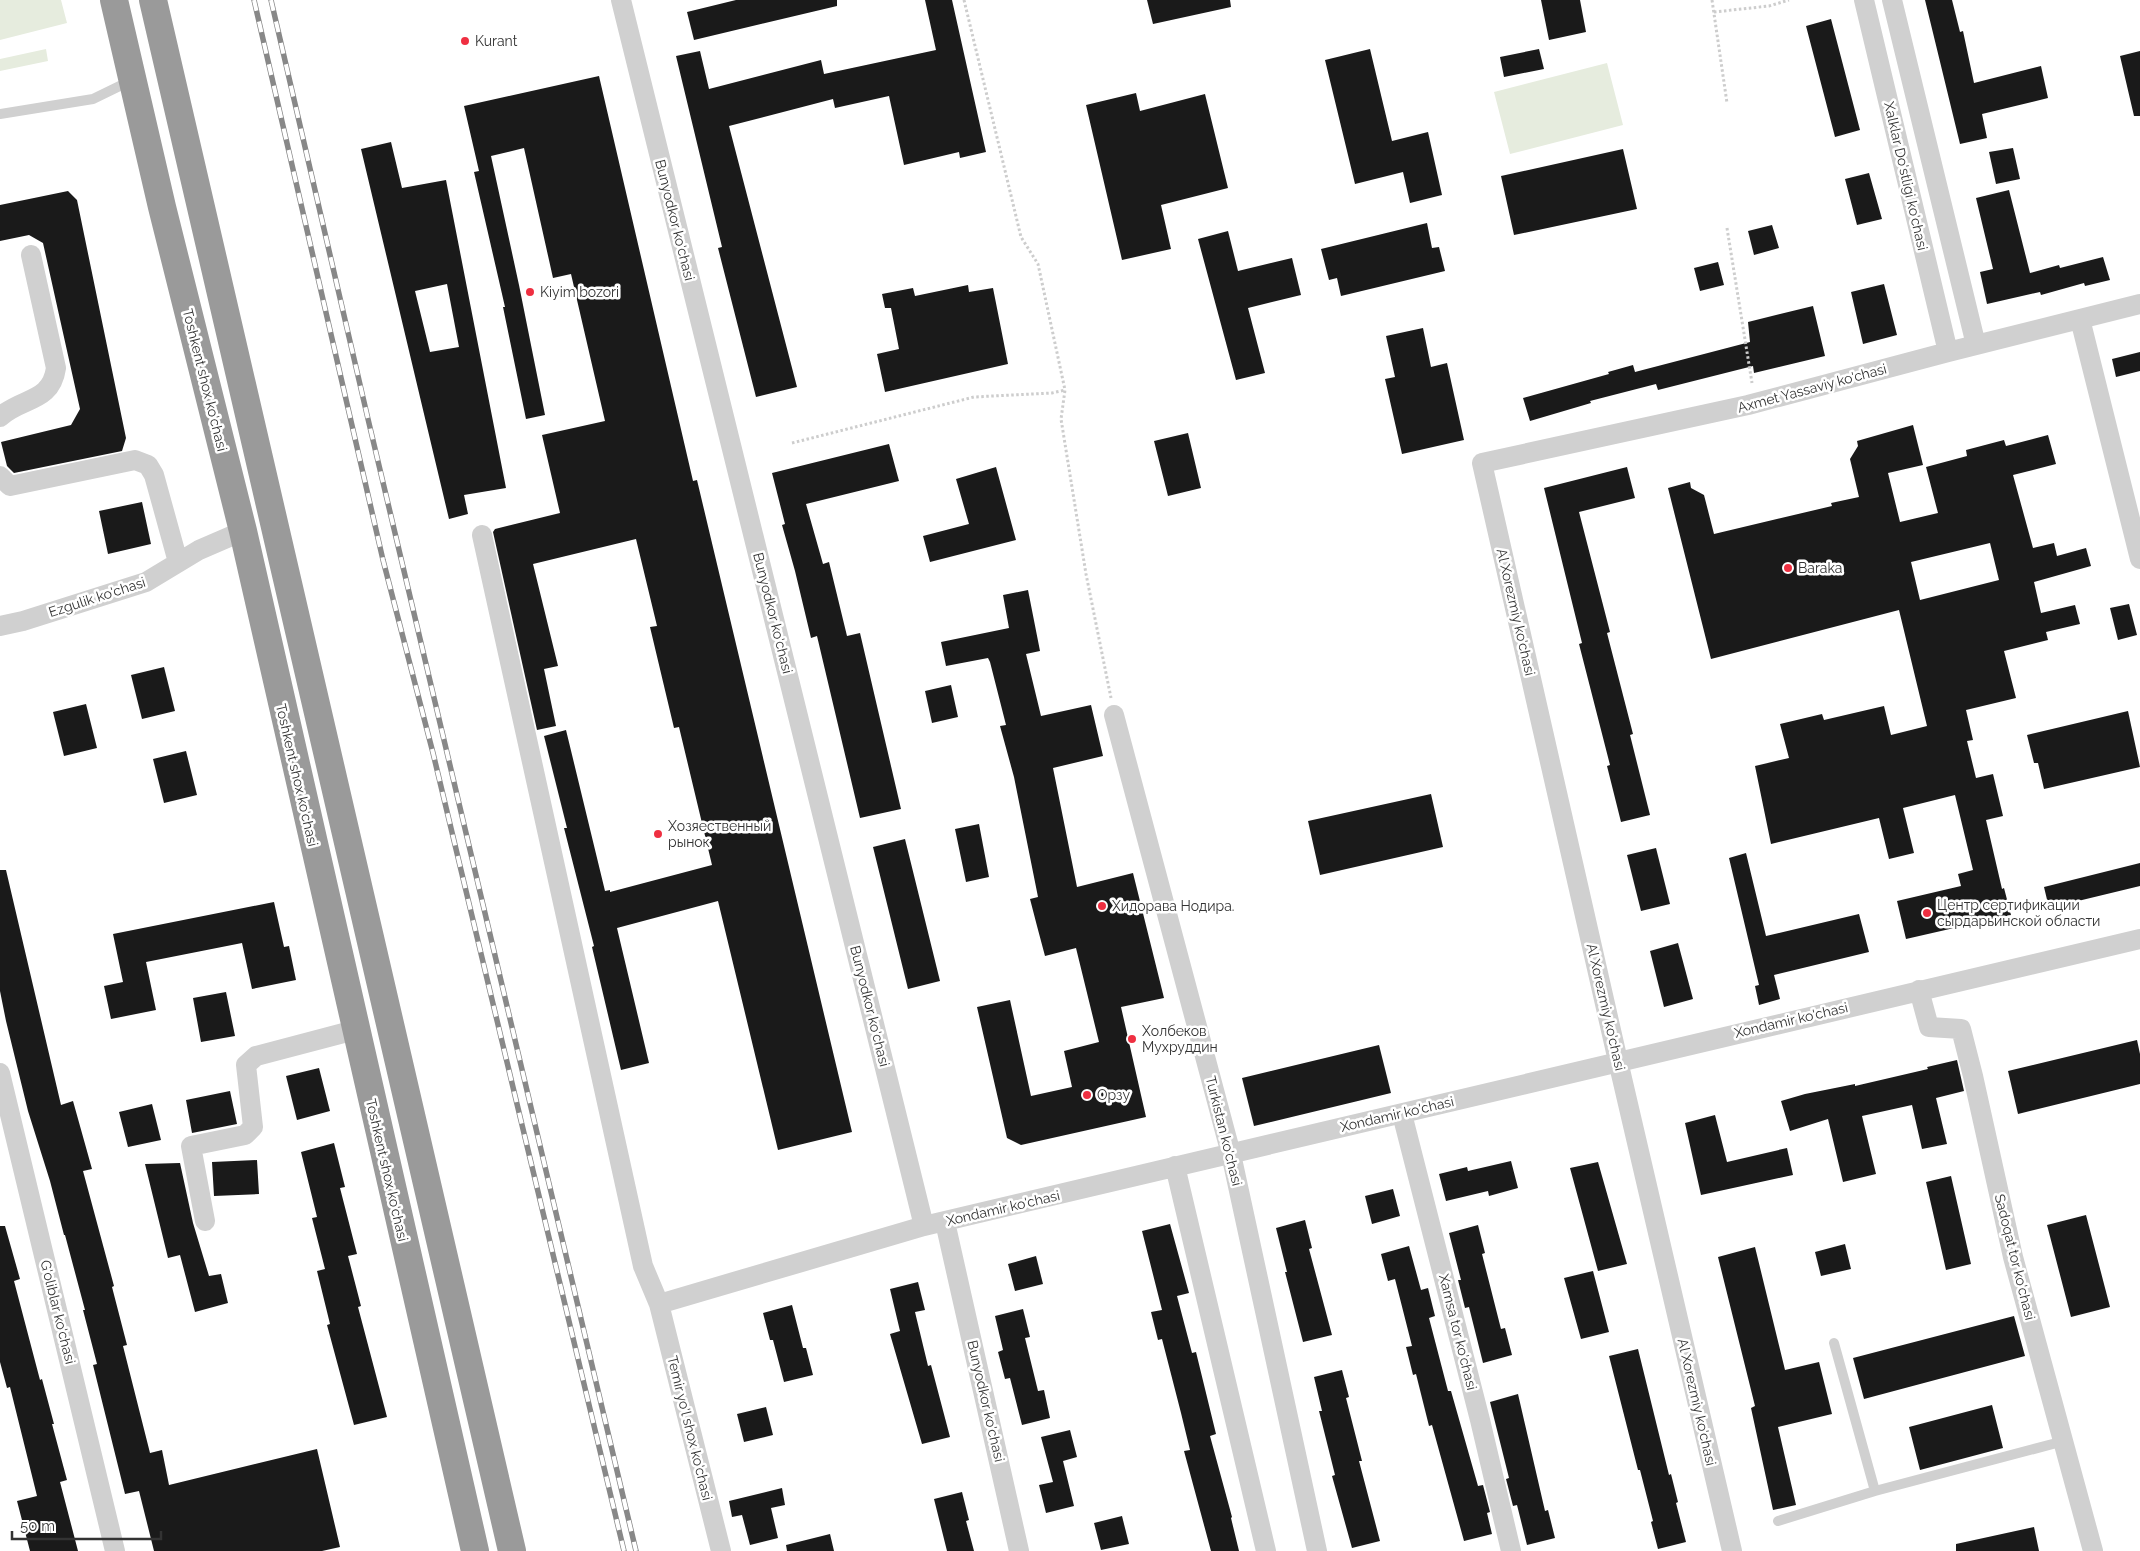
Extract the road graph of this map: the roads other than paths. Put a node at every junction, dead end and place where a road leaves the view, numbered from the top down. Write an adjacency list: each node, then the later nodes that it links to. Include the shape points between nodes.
1 (114, 0): 6 (highway, Toshkent shox ko'chasi)
2 (153, 0): 40 (highway)
3 (623, 0): 32 (street, Bunyodkor ko'chasi)
4 (1864, 0): 12 (street, Xalklar Do'stligi ko'chasi)
5 (1892, 0): 11 (street, Xalklar Do'stligi ko'chasi)
6 (132, 80): 7 (lane, via 93,99); 16 (highway, Toshkent shox ko'chasi)
7 (0, 114)
8 (31, 255): 13 (street, via 56,368 54,380 50,388 10,408)
9 (2140, 304): 10 (street, Axmet Yassaviy ko'chasi)
10 (2080, 319): 11 (street, Axmet Yassaviy ko'chasi); 18 (street)
11 (1976, 345): 12 (street, Axmet Yassaviy ko'chasi)
12 (1948, 352): 14 (street, Axmet Yassaviy ko'chasi, via 1755,403)
13 (0, 417)
14 (1482, 463): 25 (street, Al Xorezmiy ko'chasi)
15 (0, 476): 19 (street, via 10,486 136,460 148,465 154,475)
16 (243, 530): 19 (street, Ezgulik ko'chasi); 24 (highway, Toshkent shox ko'chasi)
17 (482, 534): 33 (street, Temir yo'l shox ko'chasi, via 643,1266)
18 (2140, 559)
19 (178, 562): 20 (street, Ezgulik ko'chasi, via 146,582)
20 (0, 626)
21 (1114, 715): 28 (street, Turkistan ko'chasi)
22 (2140, 939): 23 (street, Xondamir ko'chasi)
23 (1919, 990): 25 (street, Xondamir ko'chasi); 35 (street, Sadoqat tor ko'chasi, via 1928,1027 1961,1029 2013,1257)
24 (355, 1030): 30 (street, via 256,1056 246,1065 253,1127 245,1136 191,1146); 39 (highway, Toshkent shox ko'chasi)
25 (1618, 1061): 27 (street, Xondamir ko'chasi); 46 (street, Al Xorezmiy ko'chasi)
26 (0, 1073): 38 (street, G'oliblar ko'chasi)
27 (1402, 1114): 28 (street, Xondamir ko'chasi); 45 (street, Xamsa tor ko'chasi)
28 (1231, 1154): 29 (street, Xondamir ko'chasi); 44 (street, Turkistan ko'chasi)
29 (1175, 1166): 31 (street, Xondamir ko'chasi); 43 (street)
30 (205, 1221)
31 (945, 1222): 32 (street, Xondamir ko'chasi); 42 (street, Bunyodkor ko'chasi)
32 (924, 1226): 33 (street, Xondamir ko'chasi)
33 (659, 1304): 41 (street, Temir yo'l shox ko'chasi)
34 (1834, 1344): 36 (lane)
35 (2064, 1441): 36 (lane); 47 (street, Sadoqat tor ko'chasi)
36 (1874, 1491): 37 (lane)
37 (1778, 1521)
38 (115, 1551)
39 (475, 1551)
40 (512, 1551)
41 (721, 1551)
42 (1019, 1551)
43 (1266, 1551)
44 (1317, 1551)
45 (1511, 1551)
46 (1732, 1551)
47 (2094, 1551)

